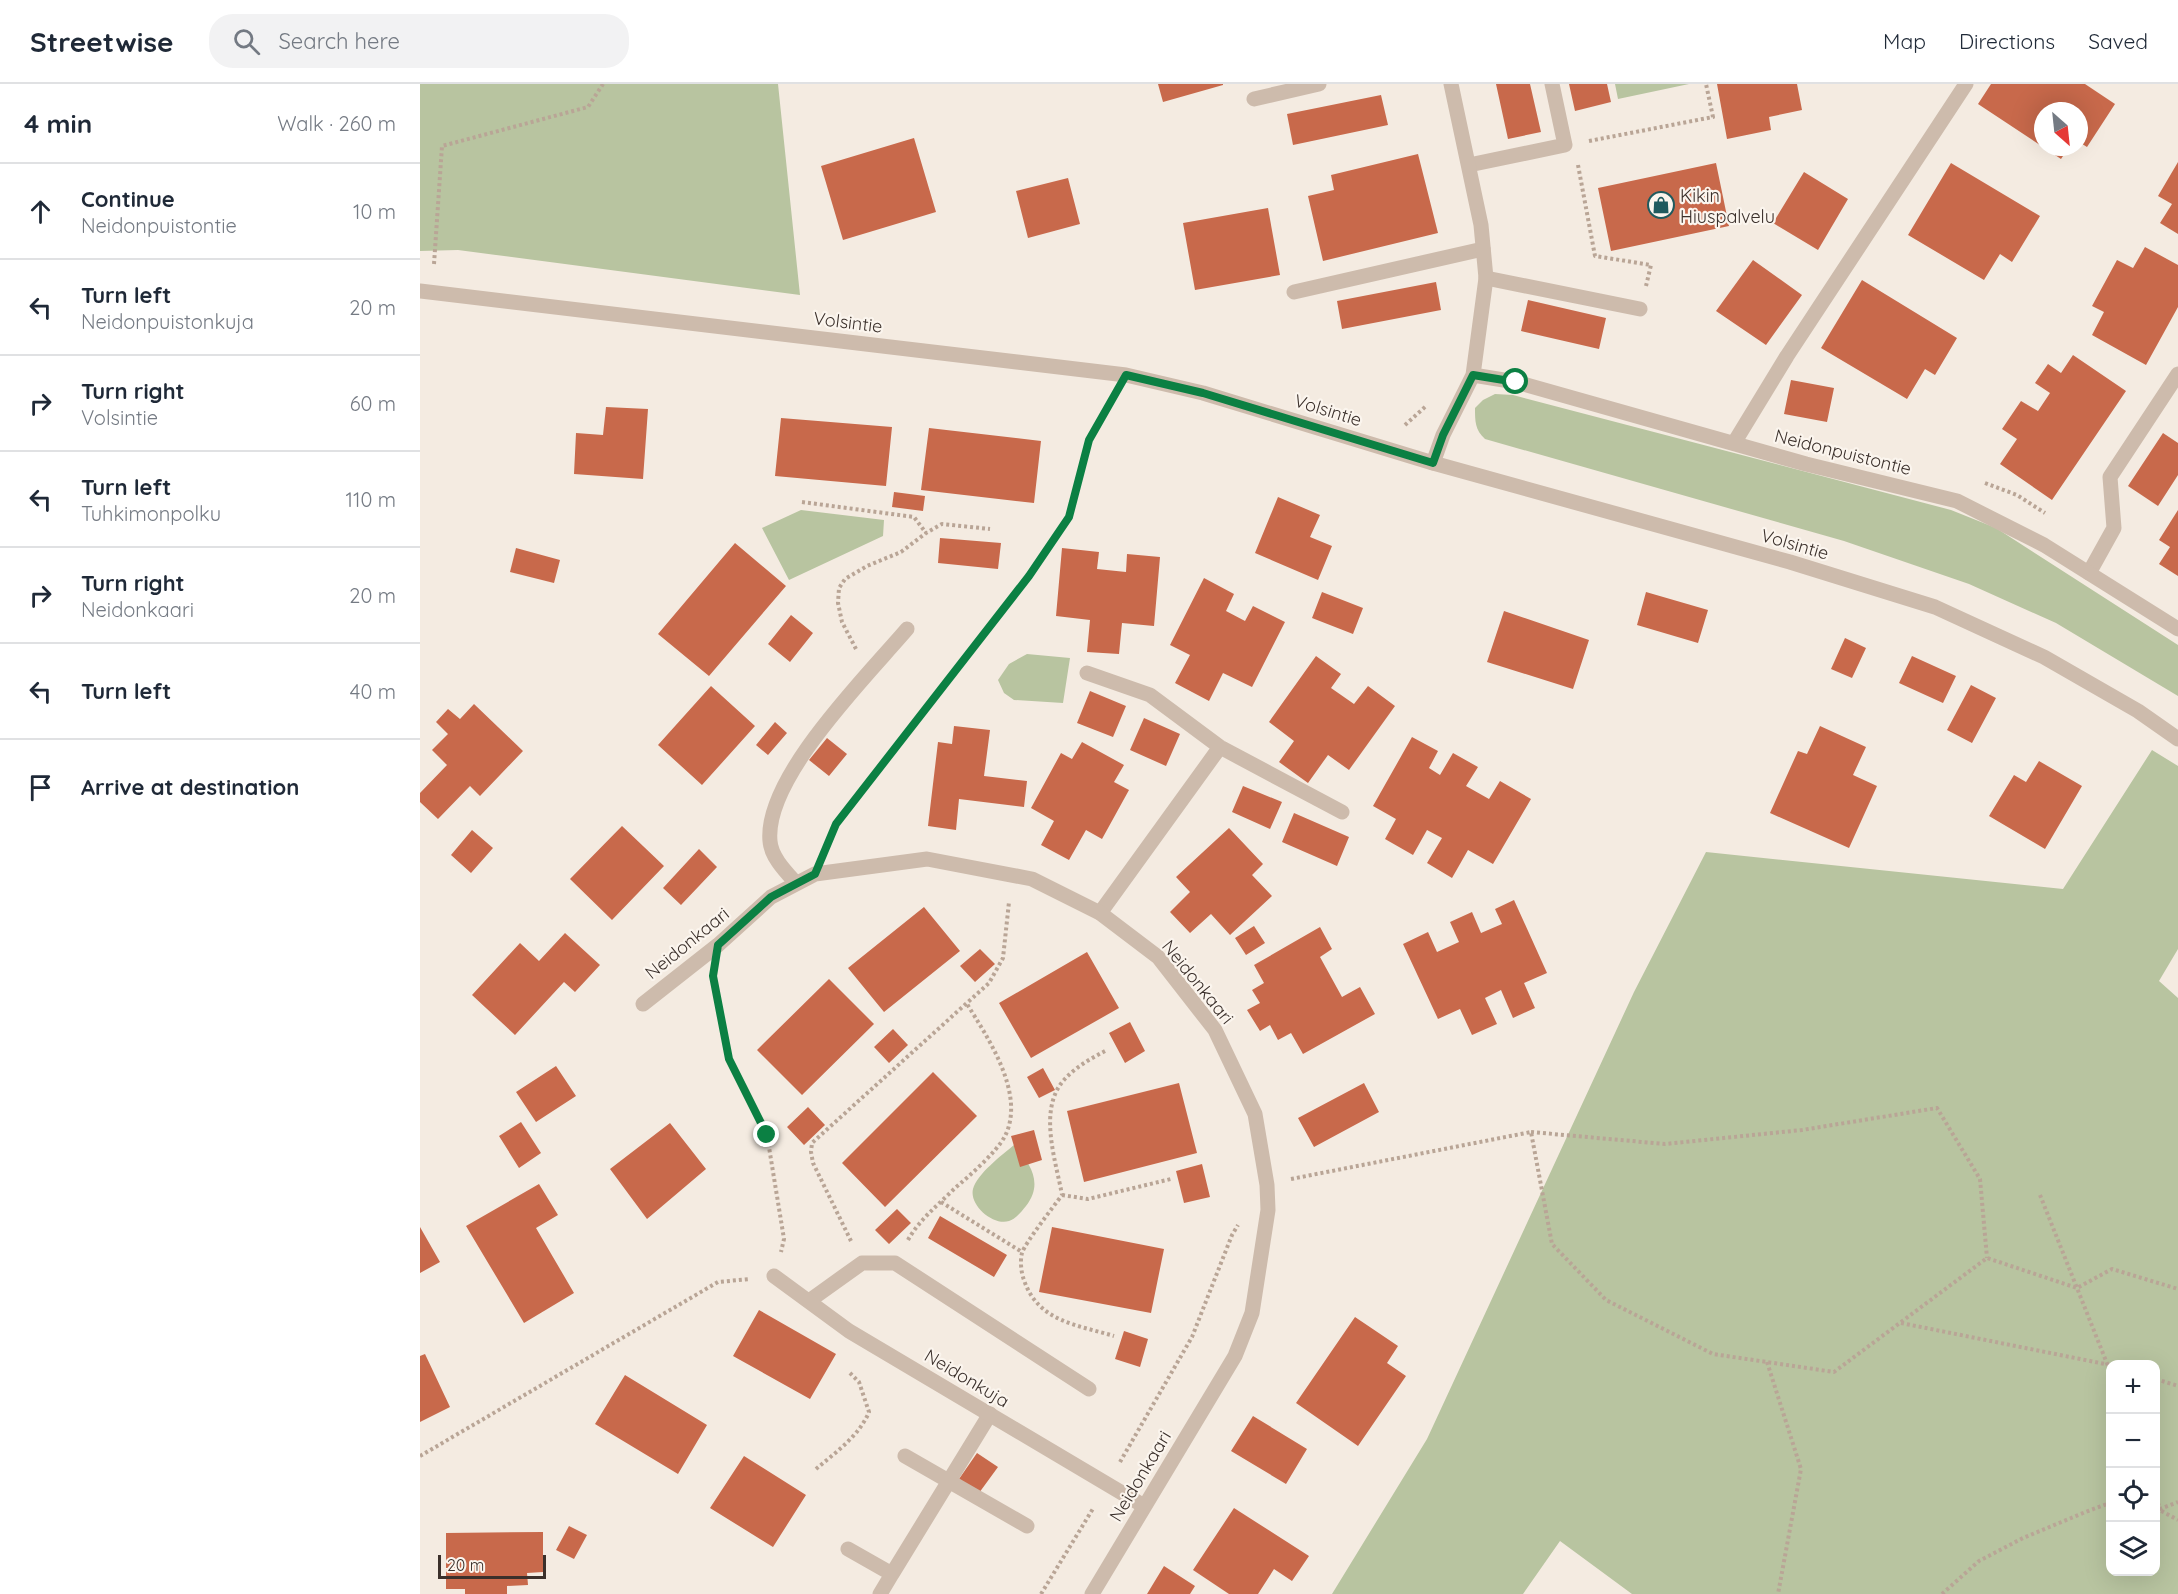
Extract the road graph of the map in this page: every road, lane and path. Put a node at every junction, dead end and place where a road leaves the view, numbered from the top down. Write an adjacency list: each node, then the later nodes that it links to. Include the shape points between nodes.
1 (603, 84): 11 (path, via 588,107 442,146)
2 (1319, 84): 7 (street)
3 (1451, 84): 9 (street)
4 (1552, 84): 8 (street)
5 (1706, 84): 8 (path, via 1713,117)
6 (1966, 84): 19 (street)
7 (1254, 99)
8 (1570, 145): 9 (street); 15 (path, via 1595,256 1651,265)
9 (1469, 165): 10 (street)
10 (1483, 249): 12 (street); 14 (street)
11 (434, 264)
12 (1486, 279): 15 (street); 18 (street)
13 (420, 291): 17 (street, Volsintie)
14 (1294, 292)
15 (1640, 309)
16 (2178, 374): 24 (street, via 2110,477 2114,528)
17 (1126, 375): 20 (street, Volsintie, via 1203,393); 32 (path, via 1089,440 1069,517 1029,576 836,824)
18 (1473, 375): 19 (street, Neidonpuistontie, via 1516,382); 20 (street)
19 (1734, 443): 24 (street, Neidonpuistontie, via 1957,501 2044,545)
20 (1433, 463): 29 (street, Volsintie, via 1790,562 1935,607 2044,657 2138,711)
21 (802, 502): 23 (path, via 914,517)
22 (990, 529): 23 (path, via 942,524)
23 (926, 533): 27 (path, via 901,552 845,579 839,588 842,622)
24 (2089, 573): 26 (street, Neidonpuistontie)
25 (907, 629): 27 (street)
26 (2178, 629)
27 (871, 672): 34 (street, via 807,747 771,815 770,843 782,868)
28 (1087, 673): 30 (street, via 1150,695)
29 (2178, 739)
30 (1220, 747): 31 (street); 35 (street)
31 (1342, 812)
32 (815, 874): 33 (street, Neidonkaari, via 927,859); 34 (street, Neidonkaari)
33 (1012, 875): 35 (street, Neidonkaari, via 1032,879); 38 (path, via 1003,958 989,983)
34 (796, 883): 36 (street, Neidonkaari, via 771,897)
35 (1100, 913): 43 (street, Neidonkaari, via 1158,957 1215,1030 1254,1114)
36 (718, 945): 37 (street, Neidonkaari); 52 (path, via 713,976 729,1059 767,1135 784,1239)
37 (643, 1004)
38 (967, 1004): 46 (path, via 996,1049 1012,1109 1005,1136); 50 (path, via 812,1143 813,1163)
39 (1105, 1051): 44 (path, via 1063,1081 1054,1098 1050,1123)
40 (1531, 1132): 42 (path); 49 (path, via 1665,1144 1802,1130 1937,1108 1980,1179); 59 (path, via 1552,1244 1606,1300 1713,1354)
41 (1171, 1179): 44 (path, via 1088,1199)
42 (1295, 1179): 43 (path); 47 (path, via 1291,1201 1280,1209)
43 (1267, 1185): 47 (street, Neidonkaari)
44 (1062, 1195): 48 (path)
45 (2040, 1196): 53 (path)
46 (941, 1202): 48 (path); 51 (path, via 916,1225)
47 (1268, 1210): 70 (path, via 1245,1213 1236,1228 1192,1337); 73 (street, Neidonkaari, via 1252,1313 1235,1356)
48 (1022, 1252): 57 (path, via 1022,1274 1028,1292 1040,1307 1056,1318)
49 (1987, 1258): 53 (path); 56 (path)
50 (862, 1263): 51 (street); 55 (street)
51 (895, 1263): 64 (street)
52 (774, 1276): 55 (street, Neidonkuja); 66 (path, via 718,1282)
53 (2077, 1288): 54 (path, via 2112,1269); 58 (path)
54 (2178, 1289)
55 (809, 1301): 65 (street, Neidonkuja, via 849,1330)
56 (1900, 1323): 59 (path, via 1834,1372); 60 (path)
57 (1114, 1336)
58 (2107, 1360)
59 (1767, 1362): 83 (path, via 1801,1469)
60 (2106, 1363)
61 (849, 1372): 68 (path, via 859,1382 869,1412 849,1441)
62 (2160, 1380): 63 (path)
63 (2178, 1386)
64 (1089, 1389)
65 (990, 1414): 69 (street); 70 (street, Neidonkuja)
66 (420, 1456)
67 (905, 1456): 69 (street)
68 (816, 1469)
69 (950, 1481): 77 (street); 79 (street)
70 (1108, 1484): 73 (street, Neidonkuja); 81 (path)
71 (2178, 1502): 74 (path)
72 (2106, 1504): 84 (path, via 1978,1561)
73 (1144, 1506): 82 (street, Neidonkaari)
74 (2160, 1508)
75 (2160, 1510): 76 (path)
76 (2178, 1520)
77 (1027, 1526)
78 (848, 1549): 79 (street)
79 (892, 1574): 80 (street)
80 (880, 1594)
81 (1041, 1594)
82 (1092, 1594)
83 (1778, 1594)
84 (1942, 1594)

